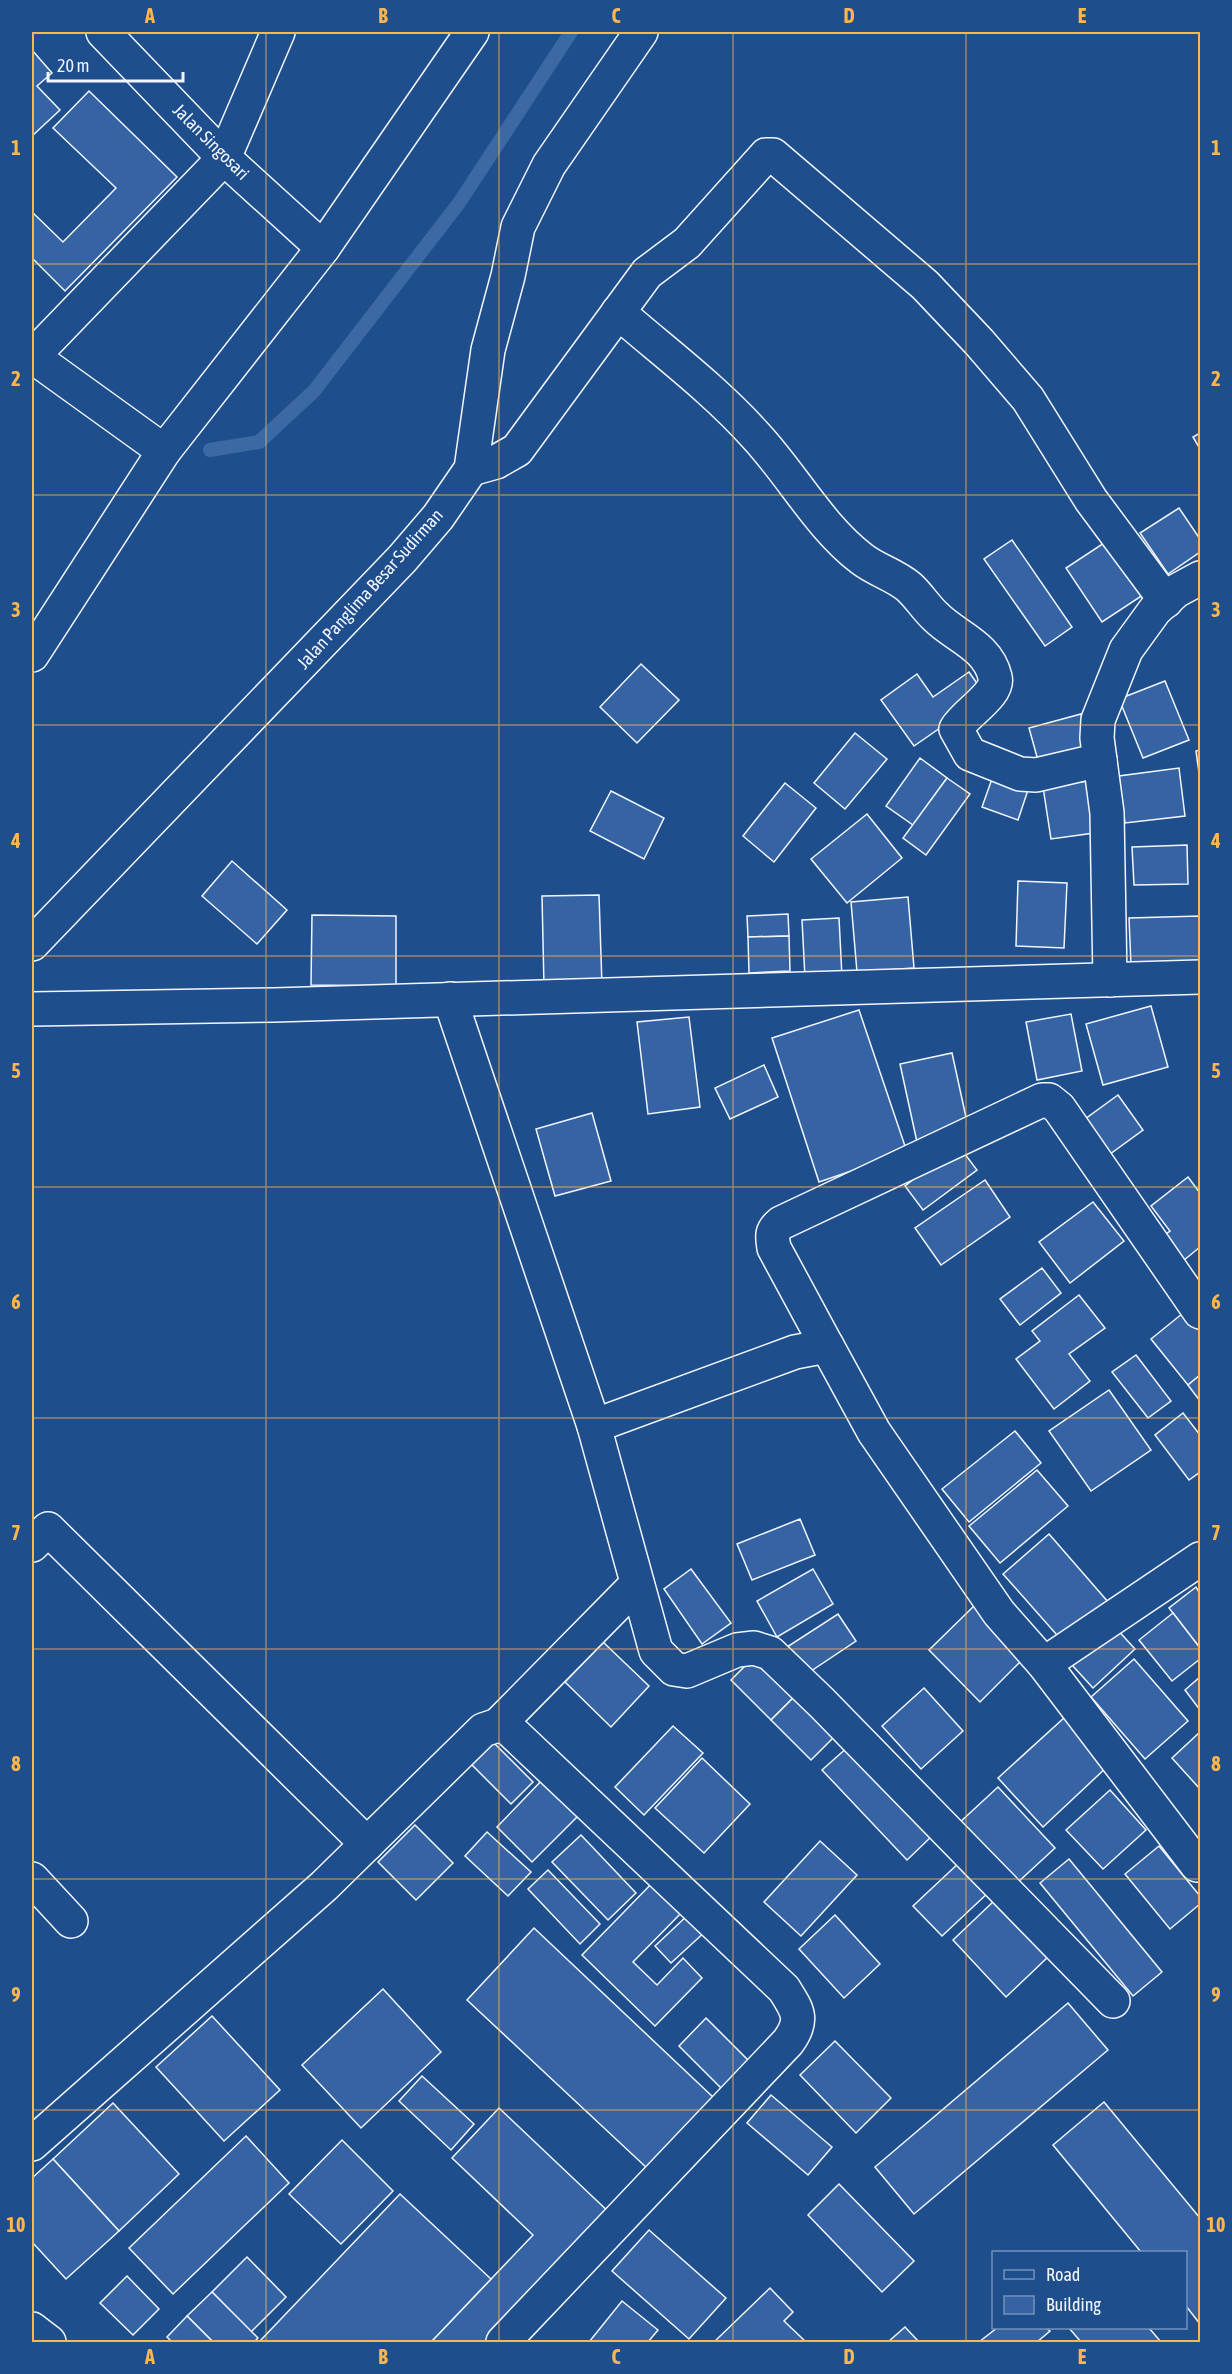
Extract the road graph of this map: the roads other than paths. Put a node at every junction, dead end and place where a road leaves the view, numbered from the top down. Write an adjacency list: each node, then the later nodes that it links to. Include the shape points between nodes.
1 (103, 32): 5 (street, Jalan Singosari)
2 (278, 32): 5 (street)
3 (472, 32): 6 (street)
4 (641, 32): 10 (street, Jalan Panglima Besar Sudirman, via 549,165 518,227 488,350)
5 (224, 158): 6 (street, Jalan Singosari); 8 (street)
6 (324, 248): 9 (street)
7 (618, 312): 10 (street, via 517,450 496,462); 12 (street, via 647,273 687,243 749,171 766,155 773,155 925,285 979,342 1028,399 1091,500); 14 (street, via 756,435 829,530 864,561 908,587 938,619 981,652 996,684 957,729 970,754 1020,774 1036,775)
8 (32, 356): 9 (street)
9 (164, 450): 13 (street)
10 (471, 469): 15 (street, Jalan Panglima Besar Sudirman, via 402,560)
11 (1200, 578): 12 (street)
12 (1166, 601): 14 (street, via 1126,650 1098,720)
13 (32, 655)
14 (1100, 760): 17 (street, via 1107,813)
15 (32, 944)
16 (1200, 977): 17 (street)
17 (1110, 980): 18 (street)
18 (450, 999): 19 (street); 22 (street)
19 (32, 1010)
20 (1200, 1312): 21 (street, via 1059,1108 1042,1100 775,1228 771,1236 774,1248)
21 (827, 1346): 22 (street, via 795,1353); 26 (street, via 874,1432 921,1504 999,1613)
22 (594, 1426): 25 (street)
23 (37, 1529): 28 (street)
24 (1200, 1559): 26 (street)
25 (637, 1584): 27 (street); 32 (street, via 656,1651 664,1662 687,1671 738,1650 754,1648 770,1653)
26 (1044, 1664): 29 (street)
27 (498, 1725): 28 (street, via 483,1730); 36 (street, via 520,1738 784,1989 796,2008 799,2022 788,2042)
28 (367, 1844): 33 (street)
29 (1197, 1865)
30 (32, 1879): 31 (street)
31 (71, 1921)
32 (1113, 2001)
33 (32, 2144)
34 (32, 2329): 35 (street)
35 (50, 2343)
36 (503, 2343)

